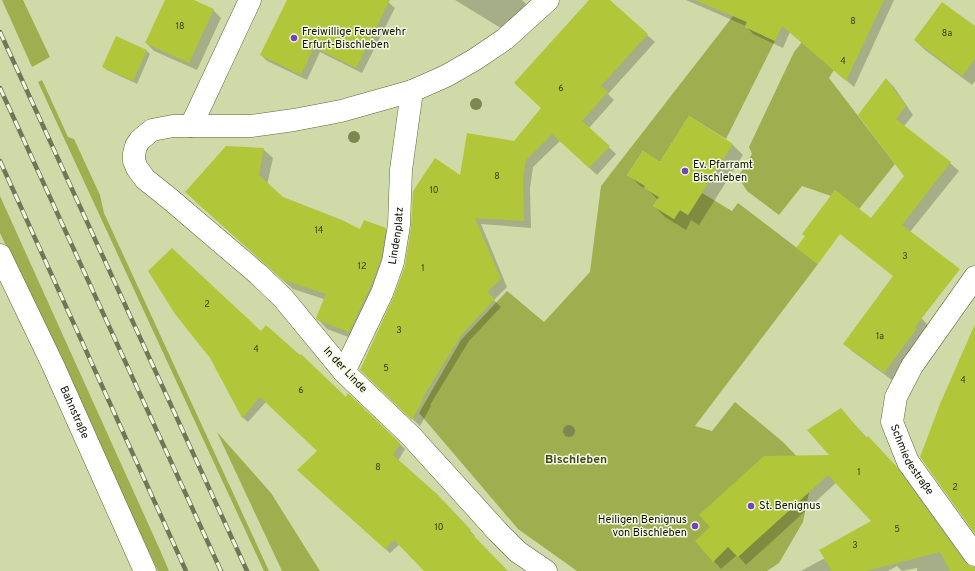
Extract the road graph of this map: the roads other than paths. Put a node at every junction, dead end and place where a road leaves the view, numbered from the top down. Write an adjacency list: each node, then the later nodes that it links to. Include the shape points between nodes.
1 (250, 0): 4 (street)
2 (548, 0): 3 (street, via 505,39 474,60)
3 (412, 91): 4 (street, via 341,111 294,120 251,126); 7 (street, Lindenplatz, via 401,170 399,225 393,262 382,293)
4 (191, 126): 7 (street, In der Linde, via 152,130 147,134 136,146 134,154 134,161 140,174 283,298)
5 (0, 255): 9 (street, Bahnstraße, via 53,365)
6 (975, 277): 8 (street, Schmiedestraße, via 912,366 896,397 892,422 908,462)
7 (344, 372): 10 (street, In der Linde, via 411,436 518,552)
8 (975, 555)
9 (145, 571)
10 (546, 571)

